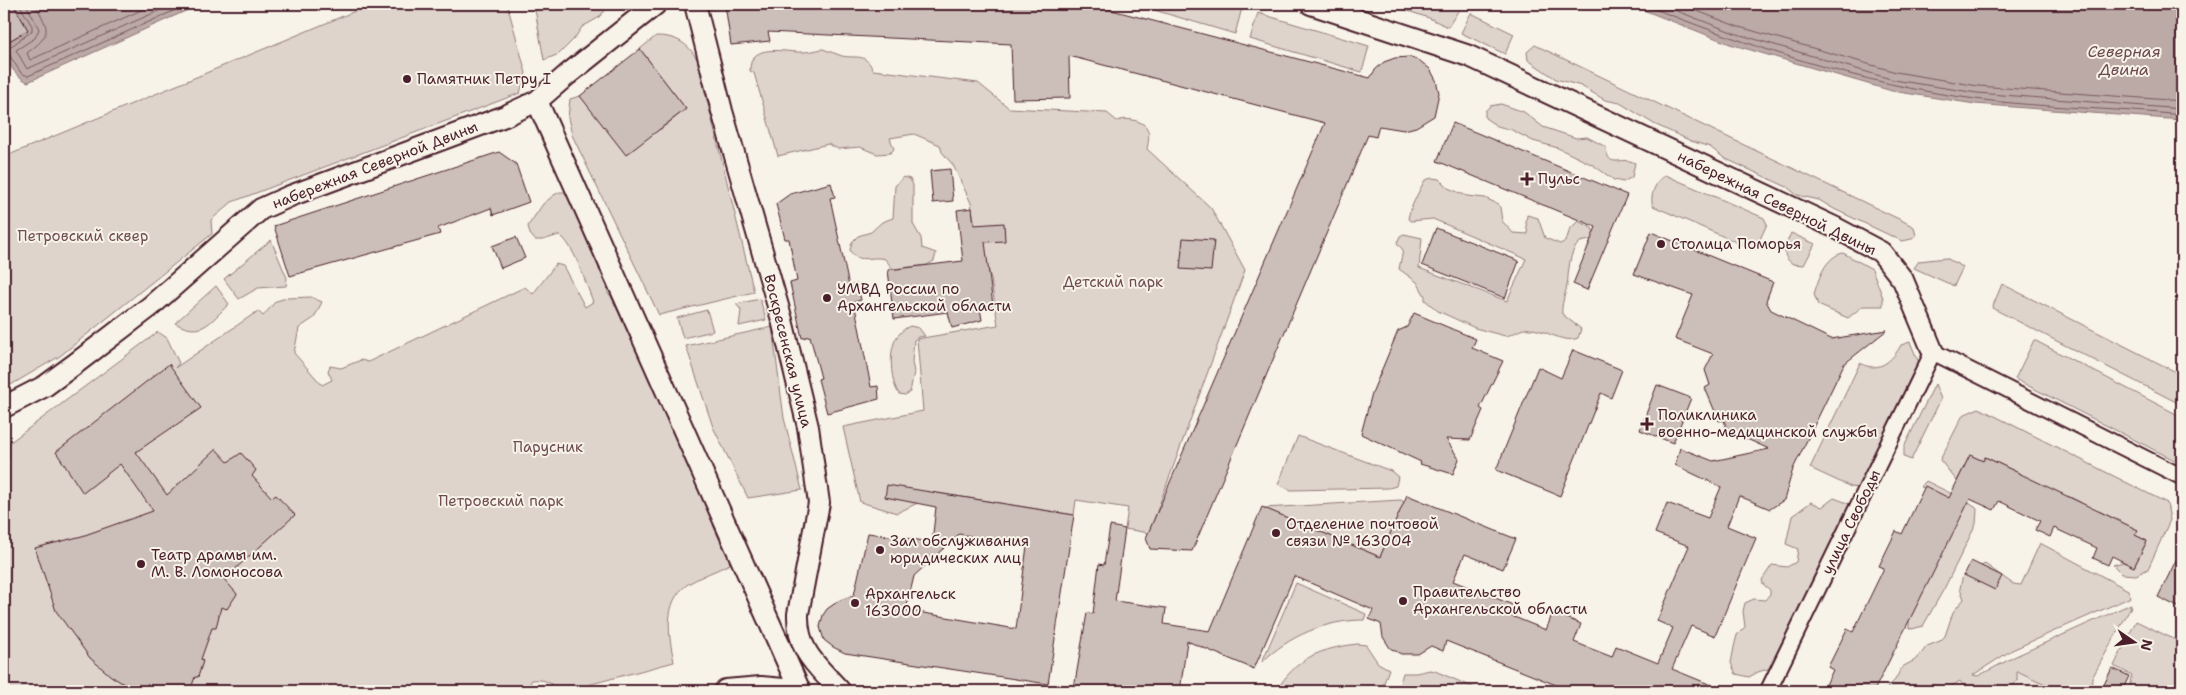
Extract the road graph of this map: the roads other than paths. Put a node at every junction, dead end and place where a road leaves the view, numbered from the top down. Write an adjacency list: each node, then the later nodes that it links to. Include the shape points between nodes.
1 (656, 4): 4 (street, набережная Северной Двины)
2 (695, 4): 11 (street, Воскресенская улица, via 808,427 819,503 798,614 798,632 806,652)
3 (1311, 4): 5 (street, набережная Северной Двины, via 1469,56 1881,252 1902,280)
4 (537, 101): 6 (street, набережная Северной Двины, via 261,209 144,311 44,386); 10 (street)
5 (1933, 352): 7 (street); 12 (street, улица Свободы)
6 (4, 407)
7 (2182, 476)
8 (726, 691): 9 (main road, via 762,688)
9 (795, 691)
10 (800, 691)
11 (840, 691)
12 (1768, 691)

